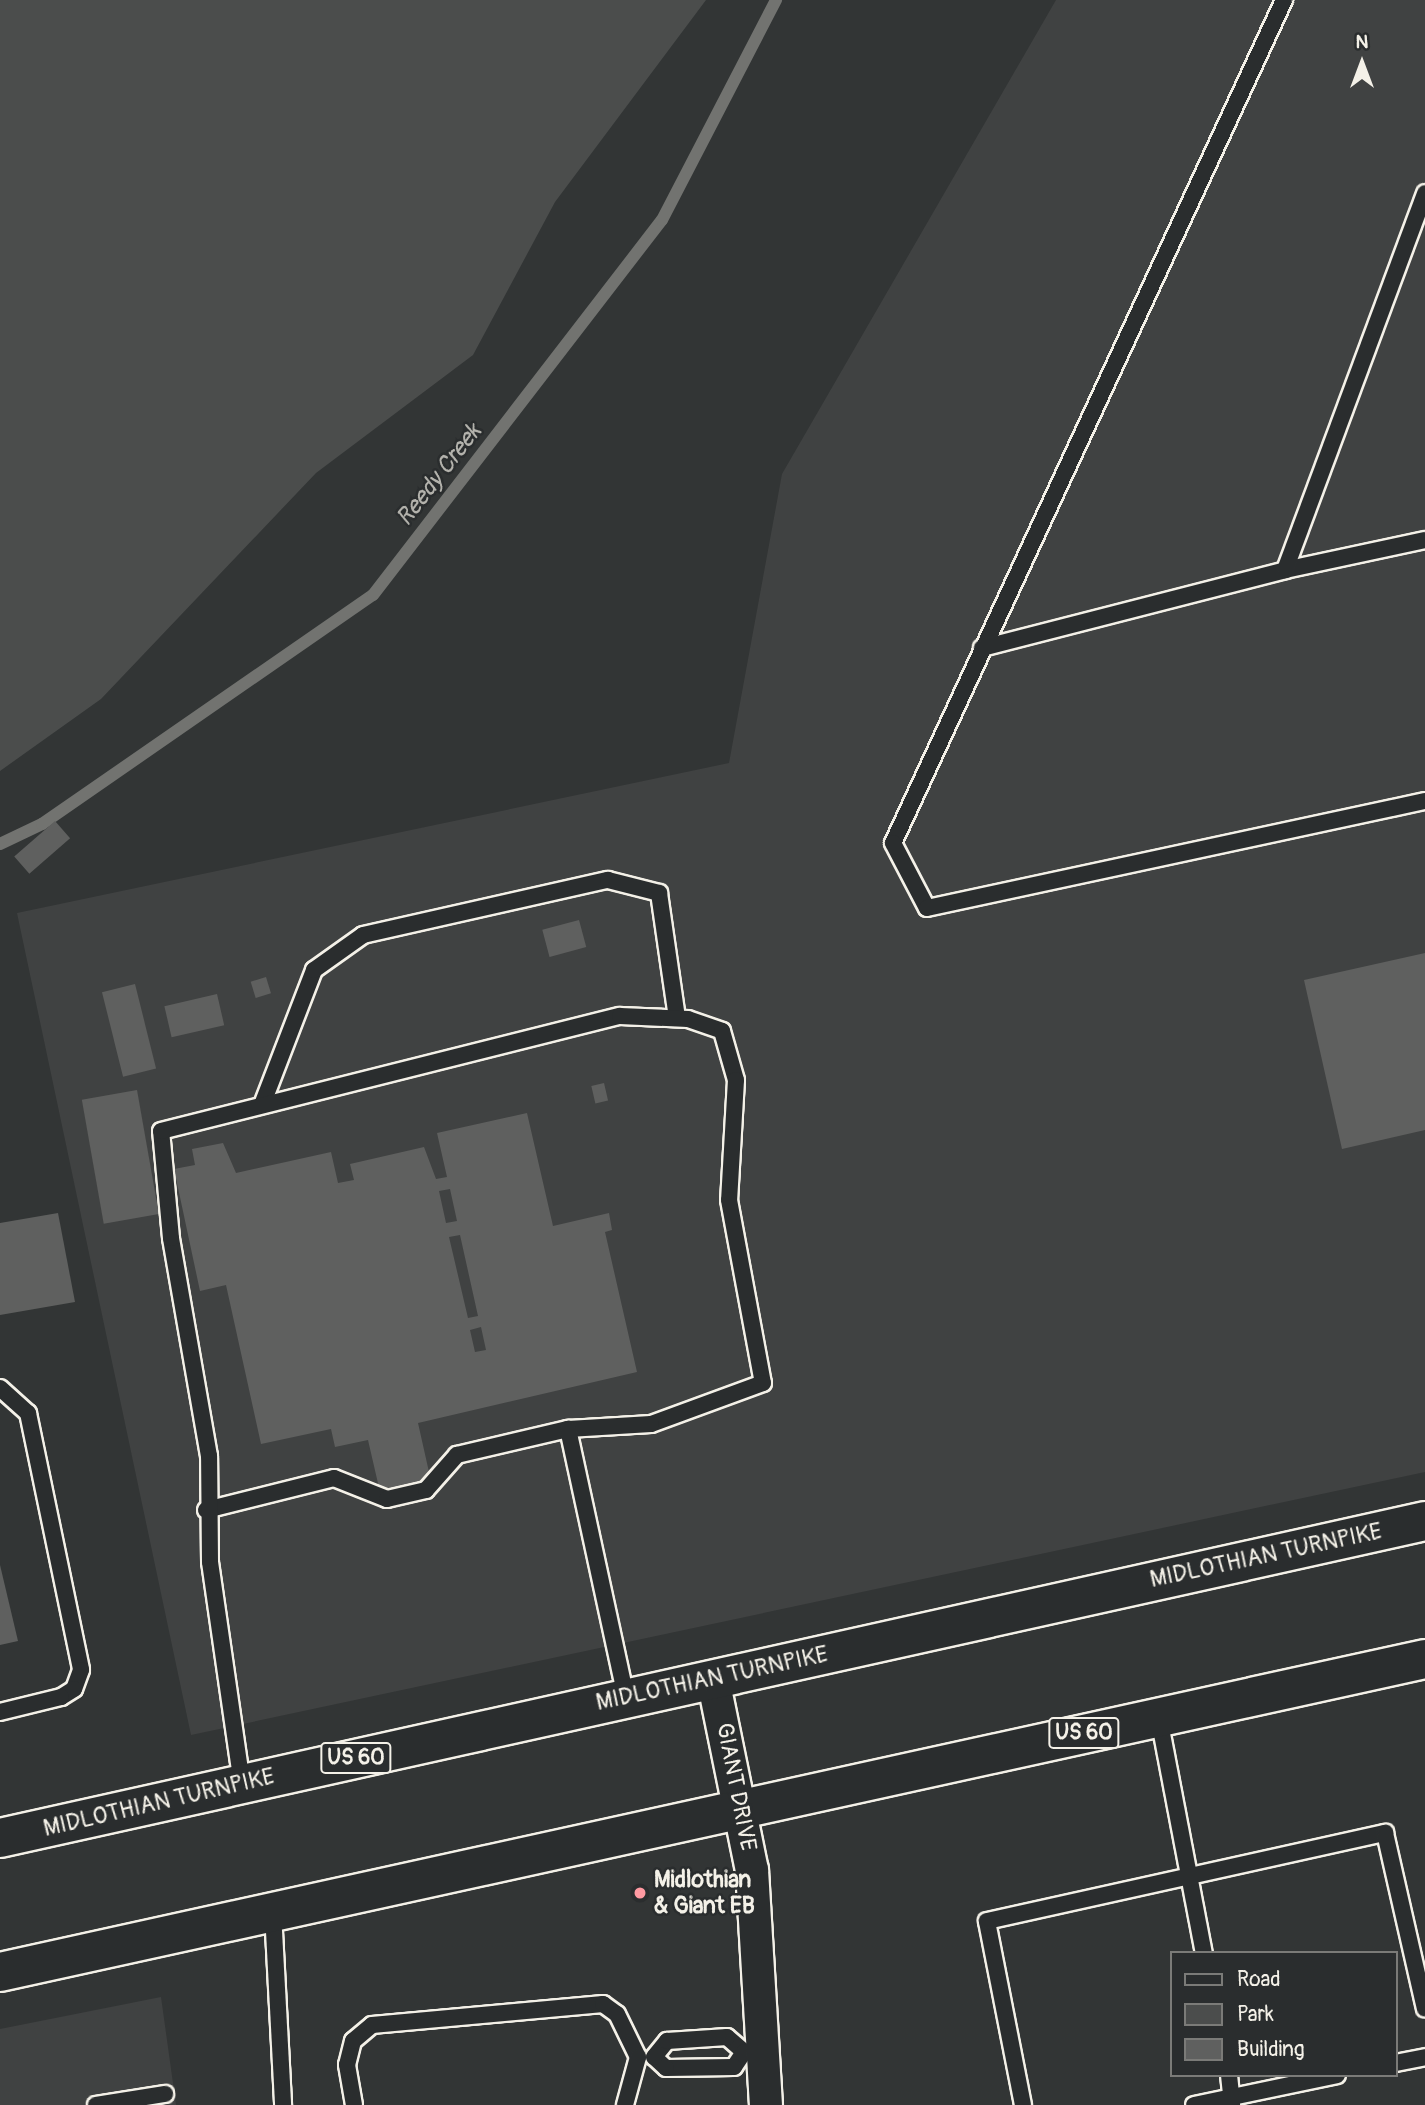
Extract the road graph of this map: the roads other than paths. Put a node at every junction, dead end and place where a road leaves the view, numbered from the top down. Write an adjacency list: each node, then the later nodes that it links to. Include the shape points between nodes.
1 (1284, 0): 5 (lane)
2 (1425, 193): 4 (lane)
3 (1425, 540): 4 (lane)
4 (1285, 570): 5 (lane)
5 (982, 648): 6 (lane, via 893,843 927,908)
6 (1425, 801)
7 (677, 1018): 8 (lane, via 620,1016); 8 (lane, via 659,893 608,880 363,935 314,970); 10 (lane, via 722,1031 736,1080 729,1200 763,1383 651,1423)
8 (262, 1105): 11 (lane, via 161,1130 171,1238 209,1456)
9 (0, 1388): 16 (lane, via 28,1413 81,1670 74,1689 61,1697)
10 (568, 1429): 11 (lane, via 457,1455 426,1490 387,1499 334,1478); 15 (lane)
11 (206, 1510): 18 (lane)
12 (1425, 1521): 14 (main road, MIDLOTHIAN TURNPIKE / US 60)
13 (1425, 1658): 17 (main road, US 60)
14 (713, 1679): 15 (main road, MIDLOTHIAN TURNPIKE / US 60); 19 (street, GIANT DRIVE)
15 (626, 1697): 18 (main road, MIDLOTHIAN TURNPIKE / US 60)
16 (0, 1712)
17 (1158, 1717): 19 (main road, US 60); 21 (lane)
18 (242, 1784): 20 (main road, MIDLOTHIAN TURNPIKE / US 60)
19 (742, 1808): 22 (main road, US 60); 26 (street, GIANT DRIVE)
20 (0, 1838)
21 (1190, 1873): 23 (lane); 25 (lane, via 1385,1833); 39 (lane, via 987,1921)
22 (273, 1912): 24 (main road, US 60); 35 (lane)
23 (1204, 1951)
24 (0, 1972)
25 (1425, 2008)
26 (754, 2051): 27 (lane, via 734,2067 716,2068 666,2068); 27 (lane, via 727,2037 690,2039 667,2041); 38 (street, GIANT DRIVE)
27 (646, 2057): 36 (lane, via 617,2014 603,2004 372,2025 353,2041 346,2065); 37 (lane)
28 (1425, 2057): 29 (lane)
29 (1397, 2063)
30 (1229, 2077): 33 (lane)
31 (1328, 2077): 33 (lane)
32 (165, 2094): 34 (lane)
33 (1233, 2101): 40 (lane)
34 (96, 2105)
35 (283, 2105)
36 (354, 2105)
37 (625, 2105)
38 (766, 2105)
39 (1023, 2105)
40 (1194, 2105)

